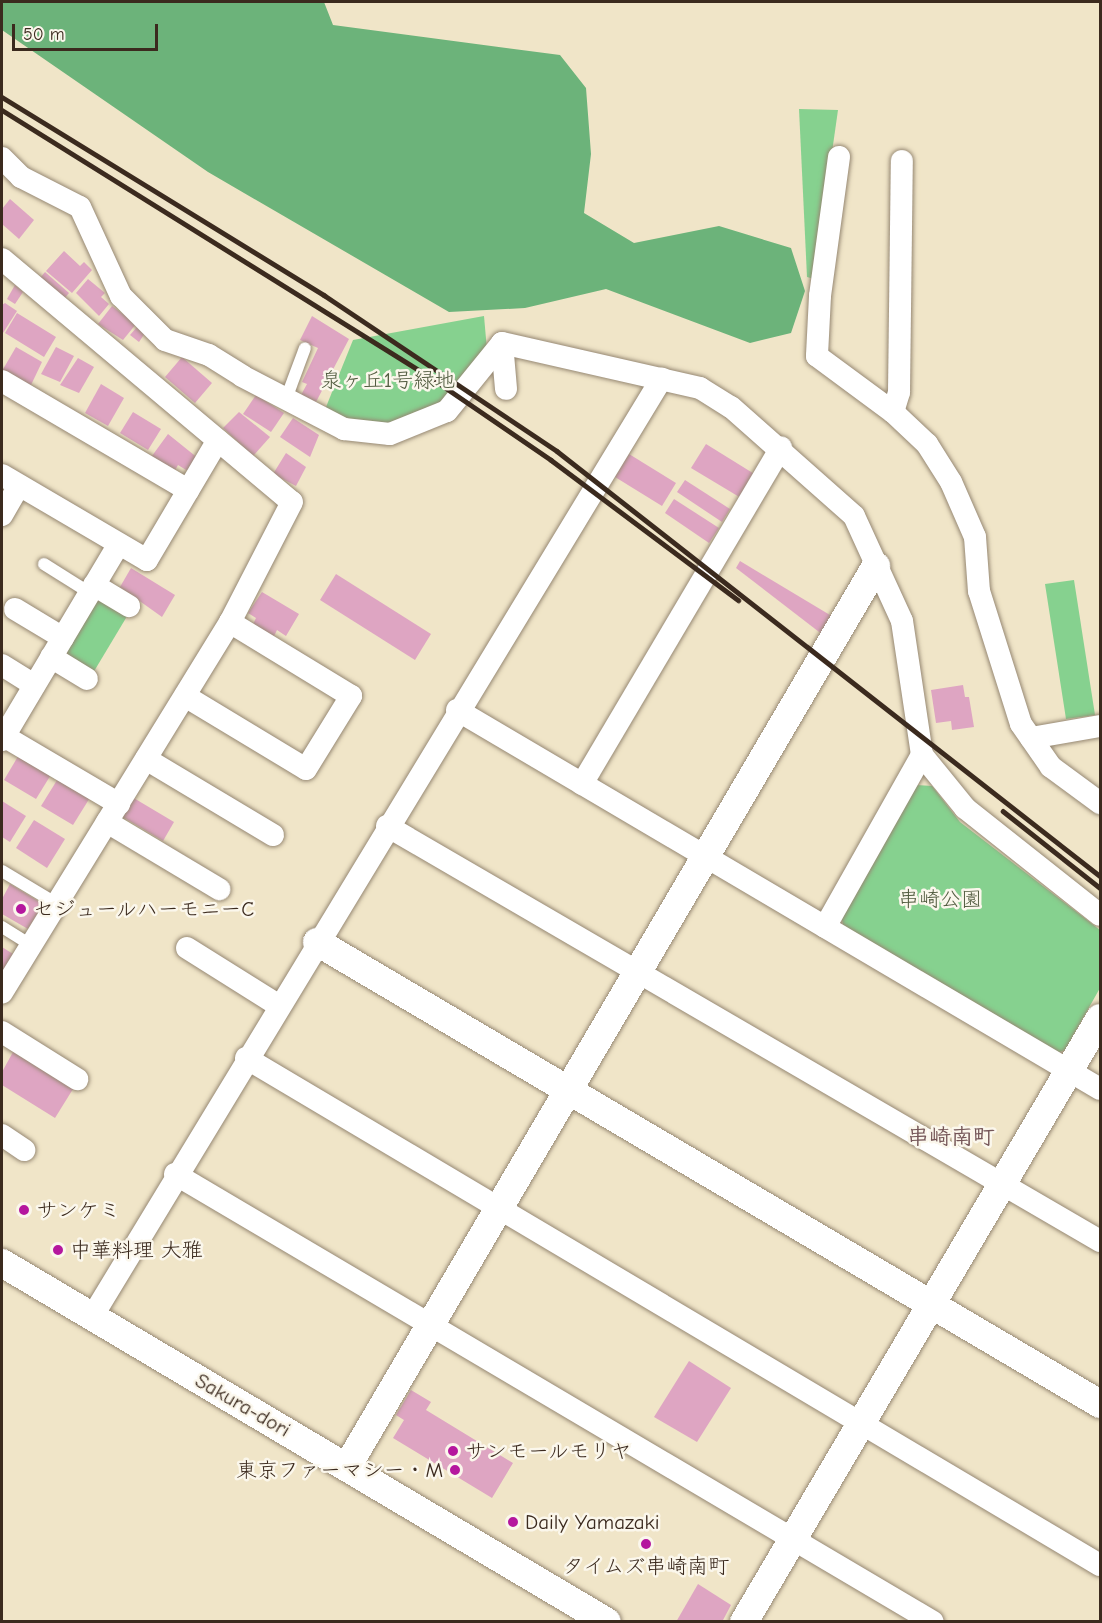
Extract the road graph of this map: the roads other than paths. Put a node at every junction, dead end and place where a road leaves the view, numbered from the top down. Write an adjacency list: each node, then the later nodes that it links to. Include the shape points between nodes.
1 (839, 157): 11 (street, via 820,296 817,356)
2 (2, 158): 10 (street, via 21,177 80,207 121,296 165,340 209,355)
3 (902, 160): 11 (street, via 899,392)
4 (2, 259): 12 (street)
5 (502, 343): 7 (street); 9 (street); 10 (street, via 447,411 390,434 344,429)
6 (305, 348): 10 (lane)
7 (662, 378): 13 (street, via 700,387); 29 (street)
8 (2, 381): 15 (street)
9 (506, 389)
10 (286, 399)
11 (893, 412): 32 (street, via 927,444 951,482 975,537 979,591 1022,724)
12 (218, 440): 15 (street); 23 (street, via 292,502)
13 (781, 448): 19 (street, via 854,516); 35 (street)
14 (10, 480): 16 (street); 17 (street)
15 (188, 490): 17 (street, via 147,560)
16 (2, 515)
17 (119, 544): 20 (street)
18 (44, 564): 20 (lane)
19 (876, 566): 33 (street, via 902,621); 40 (street)
20 (92, 589): 21 (street); 24 (street)
21 (129, 606)
22 (15, 609): 24 (street)
23 (230, 622): 28 (street); 28 (street, via 351,696 318,751 306,769)
24 (57, 647): 26 (street); 27 (street)
25 (2, 665): 27 (street)
26 (87, 679)
27 (34, 686): 31 (street)
28 (185, 696): 34 (street)
29 (457, 710): 35 (street); 38 (street)
30 (1101, 726): 32 (street)
31 (2, 737): 37 (street)
32 (1031, 738): 36 (street, via 1051,766)
33 (922, 755): 44 (street, via 965,808); 46 (street)
34 (146, 759): 37 (street); 39 (street)
35 (582, 784): 40 (street)
36 (1101, 803)
37 (113, 813): 42 (street); 43 (street)
38 (387, 825): 47 (street); 50 (street)
39 (273, 835)
40 (706, 856): 46 (street); 50 (street)
41 (2, 871): 43 (lane)
42 (219, 889)
43 (57, 904): 48 (street)
44 (1101, 915)
45 (2, 927): 48 (lane)
46 (825, 927): 56 (street)
47 (316, 942): 52 (street); 59 (street)
48 (31, 945): 51 (street)
49 (187, 948): 52 (street)
50 (638, 972): 59 (street); 63 (street)
51 (2, 993)
52 (278, 1005): 55 (street)
53 (1101, 1018): 56 (street)
54 (2, 1032): 57 (street)
55 (246, 1059): 62 (street); 64 (street)
56 (1069, 1070): 58 (street); 63 (street)
57 (77, 1079)
58 (1101, 1089)
59 (569, 1090): 64 (street); 67 (street)
60 (2, 1135): 61 (street)
61 (24, 1150)
62 (175, 1174): 68 (street); 69 (street)
63 (1002, 1184): 65 (street); 67 (street)
64 (499, 1209): 69 (street); 71 (street)
65 (1101, 1241)
66 (2, 1263): 68 (street, Sakura-dori)
67 (932, 1304): 70 (street); 71 (street)
68 (92, 1317): 72 (street, Sakura-dori)
69 (431, 1324): 72 (street); 73 (street)
70 (1101, 1404)
71 (861, 1423): 73 (street); 74 (street)
72 (347, 1467): 75 (street, Sakura-dori)
73 (793, 1539): 76 (street); 77 (street)
74 (1101, 1565)
75 (607, 1622)
76 (744, 1622)
77 (933, 1622)

